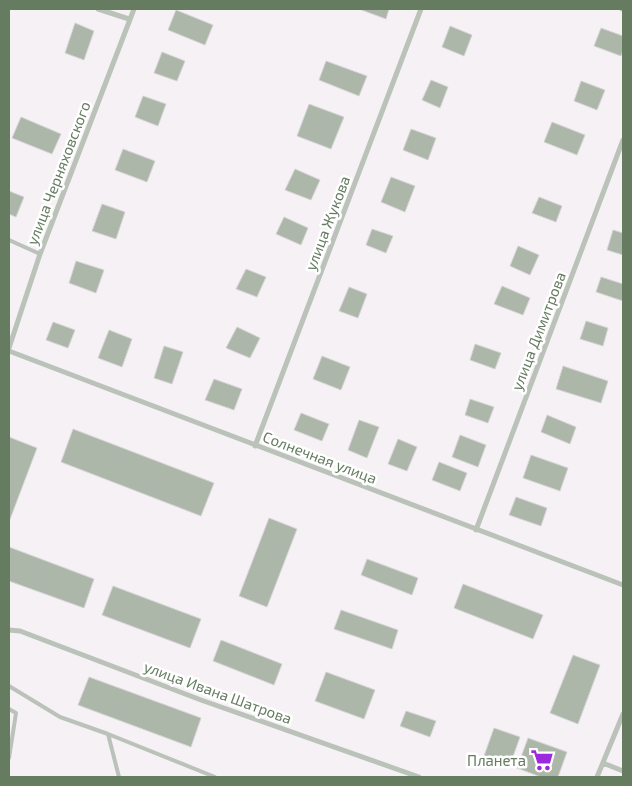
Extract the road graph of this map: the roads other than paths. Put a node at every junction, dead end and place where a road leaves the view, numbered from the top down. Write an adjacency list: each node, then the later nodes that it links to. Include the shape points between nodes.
1 (98, 9): 4 (street)
2 (134, 9): 4 (street, улица Черняховского)
3 (421, 9): 9 (street, улица Жукова)
4 (129, 19): 7 (street, улица Черняховского)
5 (623, 140): 10 (street, улица Димитрова)
6 (9, 240): 7 (lane)
7 (40, 254): 8 (street, улица Черняховского)
8 (9, 350): 9 (street, Солнечная улица)
9 (256, 446): 10 (street, Солнечная улица)
10 (476, 530): 11 (street, Солнечная улица)
11 (623, 584)
12 (9, 630): 22 (street, улица Ивана Шатрова, via 20,631)
13 (9, 686): 16 (lane, via 60,717)
14 (9, 709): 17 (lane, via 16,713)
15 (623, 714): 18 (street)
16 (108, 734): 20 (lane); 21 (lane)
17 (9, 758)
18 (603, 763): 19 (street); 23 (street)
19 (623, 771)
20 (119, 777)
21 (215, 777)
22 (419, 777)
23 (597, 777)

